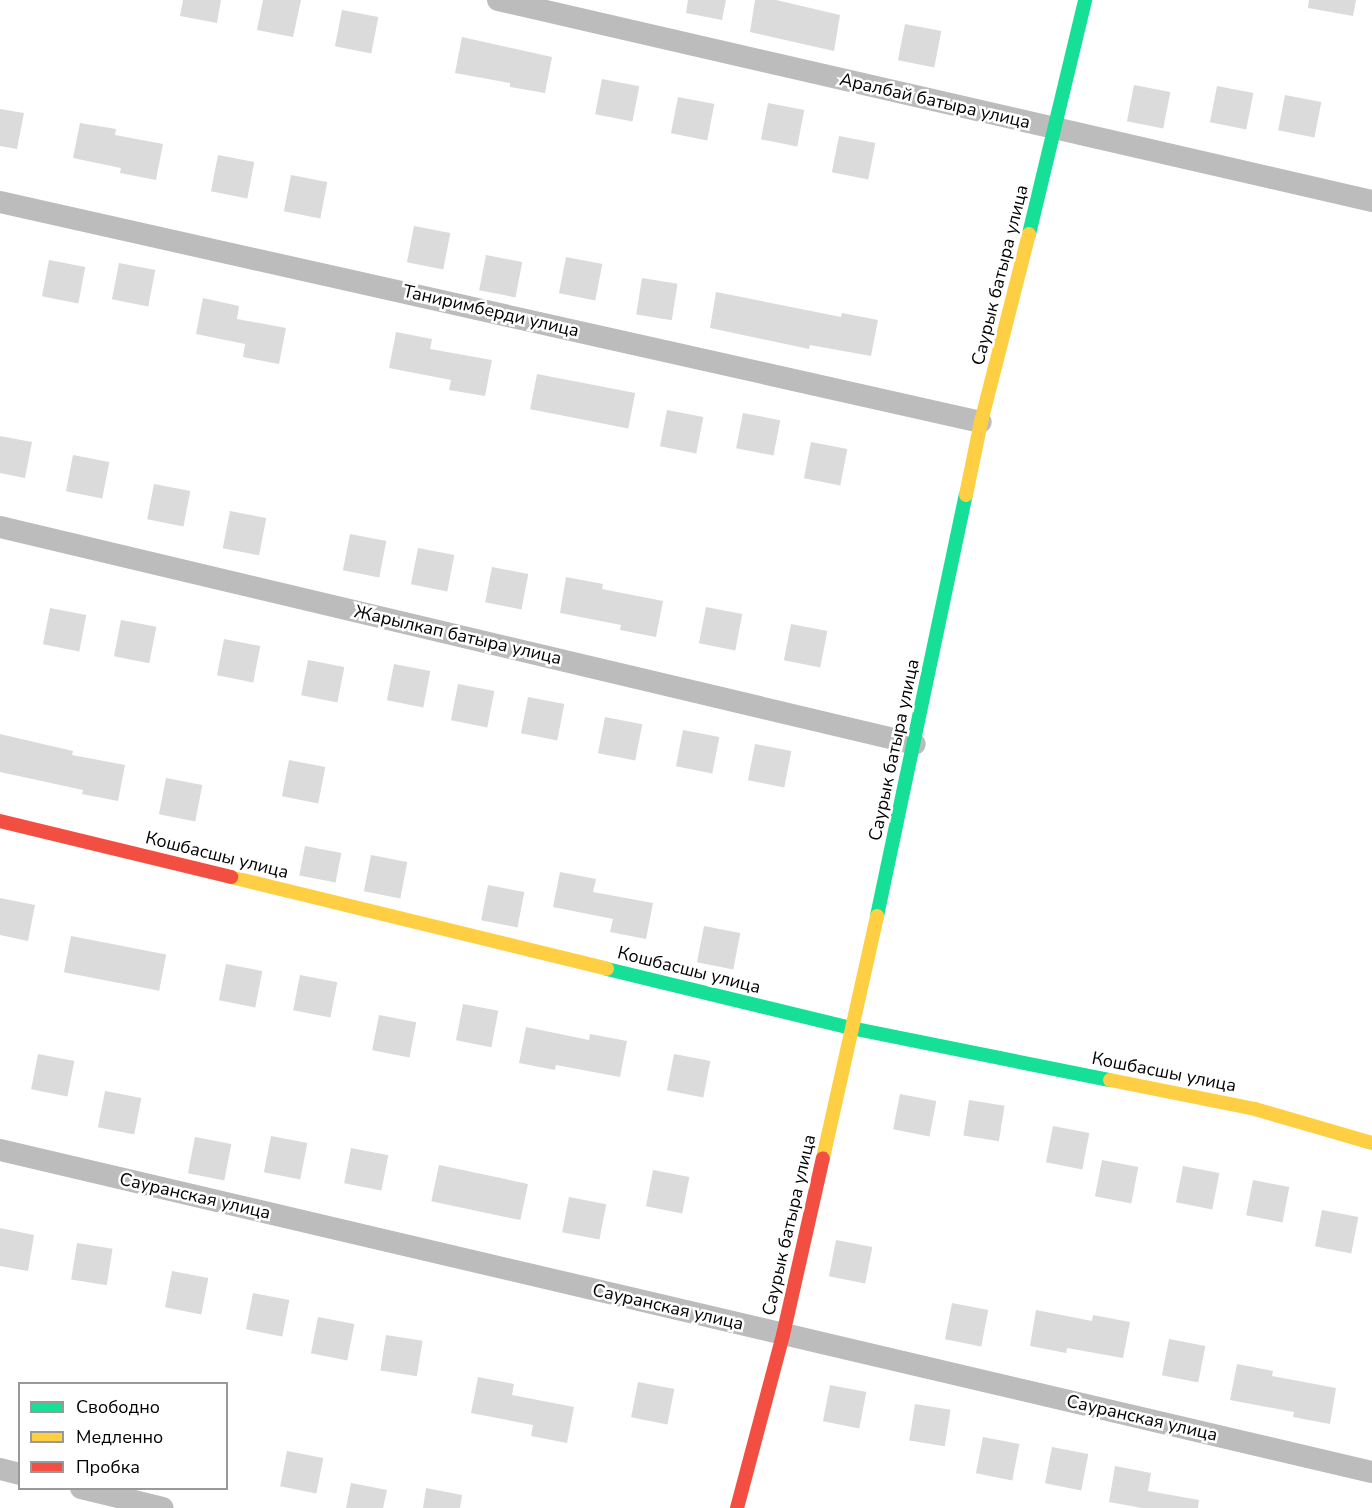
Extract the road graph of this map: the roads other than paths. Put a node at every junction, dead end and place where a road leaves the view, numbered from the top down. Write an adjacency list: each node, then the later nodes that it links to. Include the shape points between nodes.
1 (498, 0): 3 (street, Аралбай батыра улица)
2 (1085, 0): 3 (street, Саурык батыра улица)
3 (1056, 129): 4 (street, Аралбай батыра улица); 6 (street, Саурык батыра улица)
4 (1372, 201)
5 (0, 202): 6 (street, Таниримберди улица)
6 (981, 422): 8 (street, Саурык батыра улица)
7 (0, 526): 8 (street, Жарылкап батыра улица)
8 (915, 744): 10 (street, Саурык батыра улица)
9 (0, 821): 10 (street, Кошбасшы улица)
10 (851, 1028): 11 (street, Кошбасшы улица, via 1255,1109); 13 (street, Саурык батыра улица)
11 (1372, 1143)
12 (0, 1149): 13 (street, Сауранская улица)
13 (783, 1335): 15 (street, Сауранская улица); 19 (street, Саурык батыра улица)
14 (0, 1469): 16 (street)
15 (1372, 1472)
16 (18, 1474)
17 (89, 1490): 18 (street)
18 (163, 1508)
19 (737, 1508)

